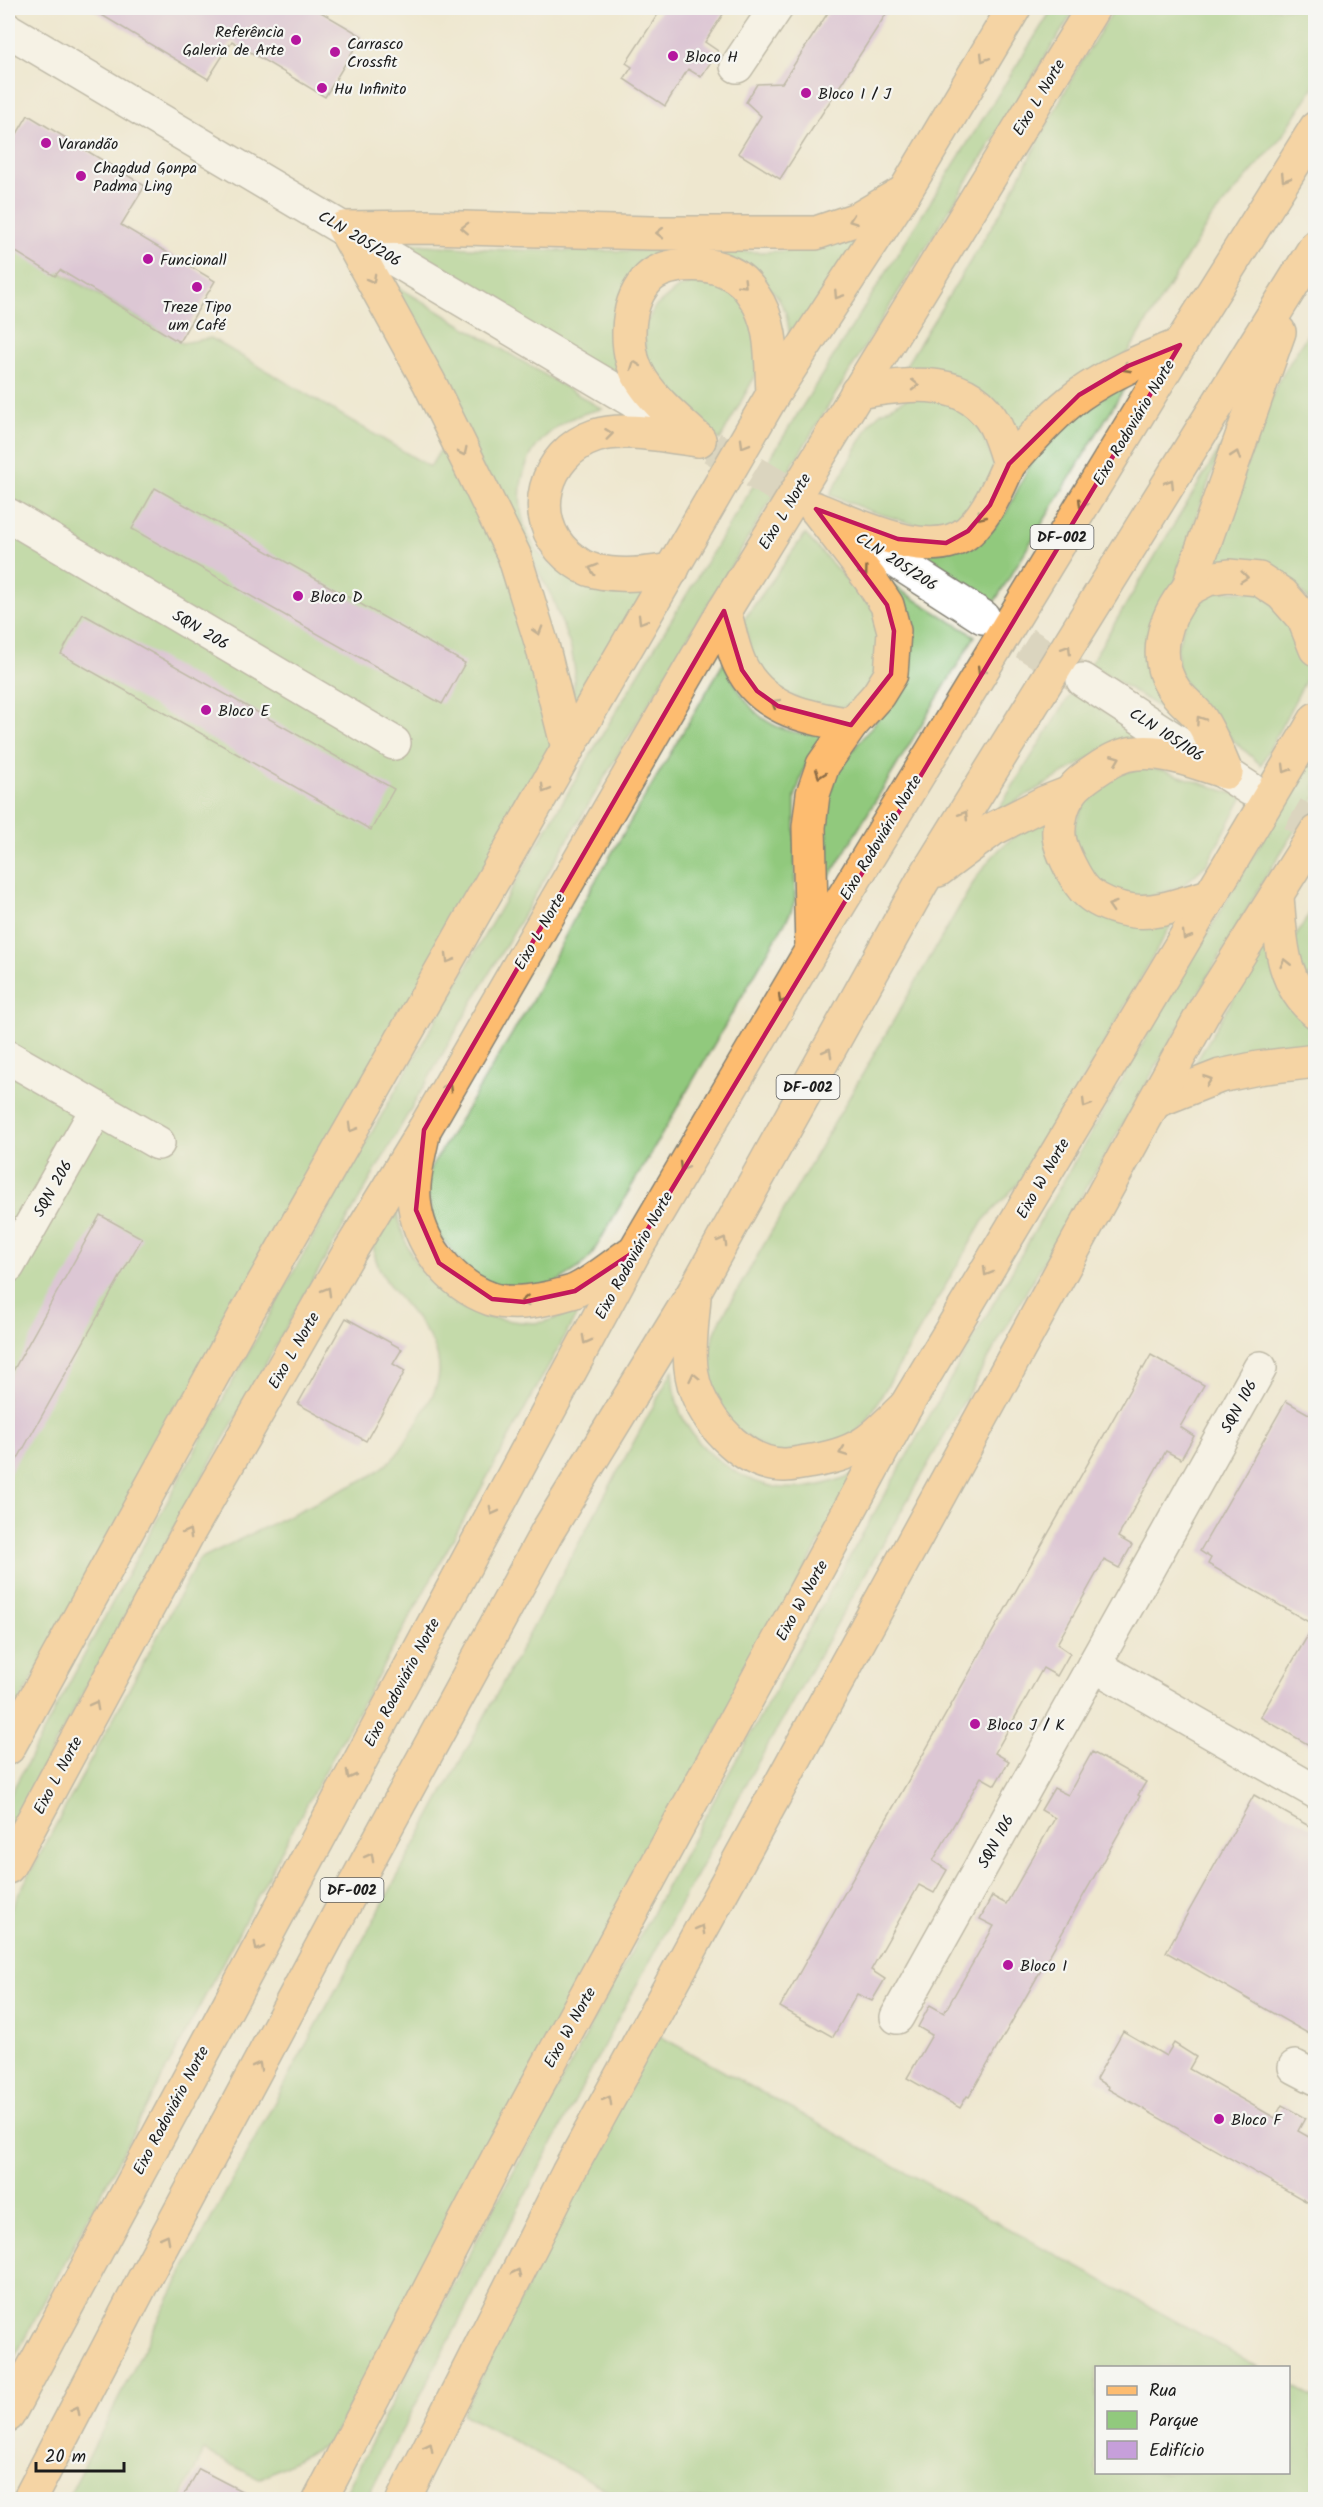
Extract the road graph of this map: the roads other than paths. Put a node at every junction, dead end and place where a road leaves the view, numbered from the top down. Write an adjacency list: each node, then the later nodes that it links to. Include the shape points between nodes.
1 (776, 8): 5 (street)
2 (1014, 8): 7 (main road, one-way to 7)
3 (1093, 8): 11 (main road, Eixo L Norte)
4 (8, 30): 8 (street, CLN 205/206)
5 (737, 66)
6 (1316, 128): 10 (main road, Eixo Rodoviário Norte / DF-002, one-way to 10)
7 (904, 193): 8 (main road, one-way to 8, via 860,218 816,233); 12 (main road, one-way to 12)
8 (344, 228): 13 (street, CLN 205/206); 26 (main road, one-way to 26, via 429,382 514,555)
9 (1308, 259): 18 (main road, one-way to 9); 30 (main road, DF-002, one-way to 9)
10 (1179, 345): 14 (main road, one-way to 14, via 1128,366 1079,395); 33 (main road, Eixo Rodoviário Norte / DF-002, one-way to 33)
11 (857, 392): 14 (main road, one-way to 14, via 913,383 955,390 994,423); 19 (main road, Eixo L Norte)
12 (774, 394): 13 (main road, one-way to 12, via 641,380 630,349 632,311 646,281 655,274 689,265 714,266 743,282 756,297 768,327); 17 (main road, one-way to 17)
13 (706, 444): 17 (main road, one-way to 13, via 632,576 594,571 575,562 550,534 542,505 547,482 568,450 594,436 614,432)
14 (1009, 464): 15 (main road, one-way to 15, via 990,504 968,531 946,543 930,545 898,539)
15 (813, 508): 20 (street, CLN 205/206); 24 (main road, one-way to 24, via 870,579 887,605 894,630 891,674)
16 (8, 515): 25 (street, SQN 206)
17 (672, 570): 26 (main road, one-way to 26)
18 (1188, 590): 21 (main road, one-way to 21, via 1218,577 1259,579 1282,594 1304,619); 27 (main road, one-way to 18, via 1199,716 1174,690 1165,671 1162,647 1166,622)
19 (724, 611): 24 (main road, one-way to 19, via 778,706 757,691 742,670); 39 (main road, Eixo L Norte, one-way to 19)
20 (983, 616)
21 (1316, 649)
22 (1083, 680): 27 (street, CLN 105/106)
23 (1316, 718): 31 (main road, Eixo W Norte, one-way to 31)
24 (851, 725): 33 (main road, one-way to 33, via 823,765 813,794 809,827)
25 (394, 743)
26 (568, 748): 47 (main road, one-way to 47, via 246,1314)
27 (1238, 781): 28 (main road, one-way to 27, via 1112,759 1135,753 1179,757)
28 (1070, 793): 30 (main road, via 993,829); 31 (main road, one-way to 28, via 1150,911 1134,911 1099,901 1076,877 1059,837 1061,812)
29 (1316, 832): 32 (main road)
30 (922, 882): 43 (main road, DF-002, one-way to 30)
31 (1210, 896): 45 (main road, Eixo W Norte, one-way to 45)
32 (1277, 897): 34 (main road, one-way to 32, via 1288,977); 37 (main road, via 1208,1004)
33 (812, 949): 41 (main road, Eixo Rodoviário Norte / DF-002, one-way to 41)
34 (1316, 1012)
35 (8, 1057): 38 (street)
36 (1316, 1061): 37 (main road, one-way to 36, via 1220,1076)
37 (1154, 1102): 54 (main road, one-way to 37, via 573,2163)
38 (97, 1109): 40 (street); 42 (street, SQN 206)
39 (424, 1130): 41 (main road, one-way to 39, via 575,1291 524,1302 492,1299 466,1286 439,1263 416,1210 414,1195); 49 (main road, Eixo L Norte, one-way to 39, via 188,1533)
40 (158, 1143)
41 (634, 1252): 51 (main road, Eixo Rodoviário Norte / DF-002, one-way to 51)
42 (8, 1266)
43 (694, 1292): 45 (main road, one-way to 43, via 868,1441 824,1459 785,1465 764,1462 746,1453 716,1424 697,1393 690,1360); 52 (main road, DF-002, one-way to 43, via 548,1532)
44 (1260, 1368): 46 (street, SQN 106)
45 (906, 1406): 53 (main road, Eixo W Norte, via 501,2152)
46 (1094, 1665): 48 (street); 50 (street, SQN 106)
47 (8, 1748)
48 (1316, 1792)
49 (8, 1867)
50 (897, 2017)
51 (8, 2415)
52 (29, 2499)
53 (320, 2499)
54 (403, 2499)

